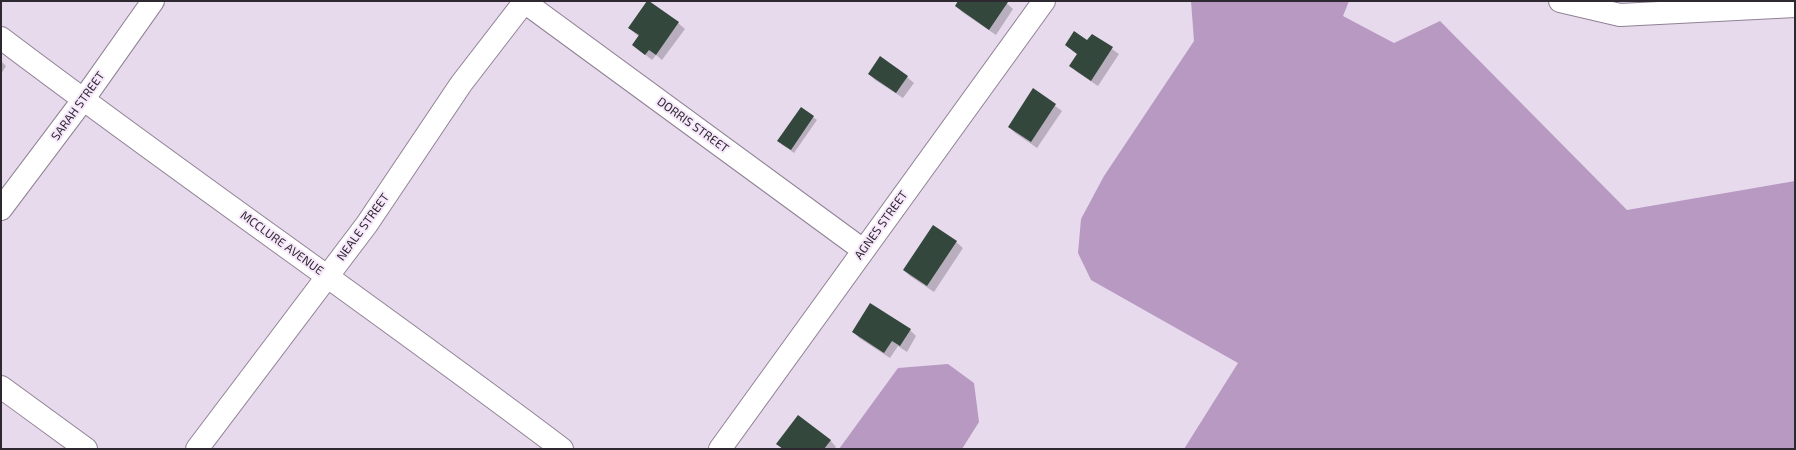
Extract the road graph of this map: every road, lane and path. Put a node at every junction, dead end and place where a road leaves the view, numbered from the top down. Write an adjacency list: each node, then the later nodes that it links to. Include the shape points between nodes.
1 (153, 1): 7 (street, SARAH STREET)
2 (524, 1): 9 (street, DORRIS STREET); 10 (street, NEALE STREET, via 461,84 367,224)
3 (1044, 1): 9 (street, AGNES STREET)
4 (1560, 1): 5 (street, via 1620,15)
5 (1795, 6)
6 (1, 38): 7 (street, MCCLURE AVENUE)
7 (83, 100): 8 (street, SARAH STREET); 10 (street, MCCLURE AVENUE)
8 (1, 209)
9 (862, 250): 15 (street, AGNES STREET)
10 (327, 276): 13 (street, NEALE STREET); 14 (street, MCCLURE AVENUE)
11 (1, 387): 12 (street)
12 (86, 449)
13 (197, 449)
14 (562, 449)
15 (720, 449)

